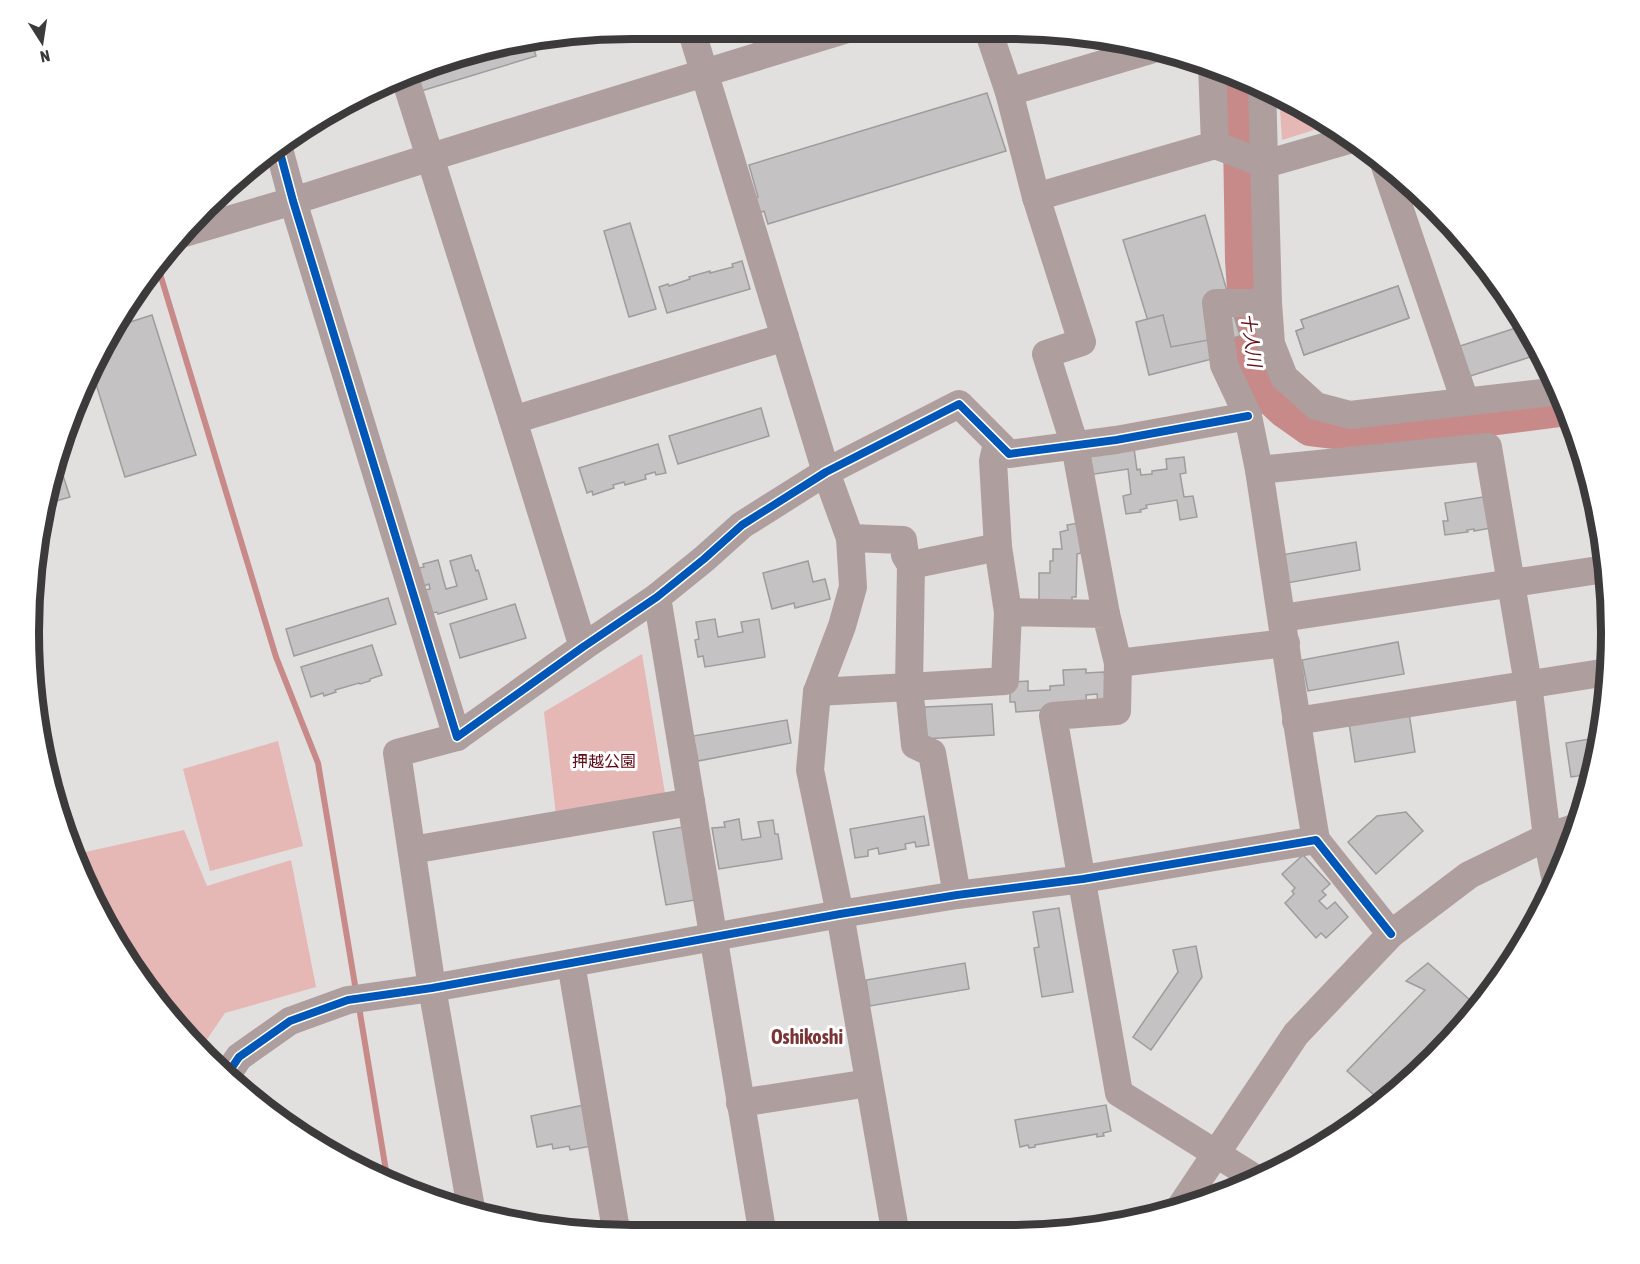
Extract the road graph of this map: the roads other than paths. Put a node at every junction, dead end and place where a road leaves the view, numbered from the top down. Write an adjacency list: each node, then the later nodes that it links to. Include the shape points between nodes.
1 (694, 39): 5 (street)
2 (814, 39): 5 (street)
3 (991, 39): 8 (street)
4 (1138, 53): 8 (street)
5 (704, 73): 13 (street); 20 (street)
6 (1213, 75): 11 (street)
7 (407, 83): 13 (street)
8 (1009, 92): 16 (street)
9 (1262, 96): 14 (street)
10 (1341, 142): 14 (street)
11 (1220, 147): 14 (street); 16 (street)
12 (281, 155): 17 (street)
13 (430, 157): 17 (street); 24 (street)
14 (1260, 162): 19 (street)
15 (1390, 178): 22 (street)
16 (1036, 197): 26 (street, via 1082,342 1046,354)
17 (293, 201): 18 (street); 45 (street)
18 (199, 228)
19 (1263, 303): 22 (street, via 1271,344 1284,377 1316,406 1350,415); 23 (street, via 1216,303 1224,365)
20 (785, 337): 24 (street); 28 (street)
21 (1550, 392): 22 (street)
22 (1465, 402)
23 (1248, 416): 26 (street); 27 (street)
24 (513, 420): 38 (street)
25 (997, 443): 26 (street, via 1009,454); 28 (street, via 959,404); 30 (street, via 993,461)
26 (1075, 446): 36 (street)
27 (1259, 470): 33 (street, via 1488,447); 37 (street)
28 (826, 472): 29 (street); 34 (street, via 742,525)
29 (850, 538): 31 (street, via 903,540); 43 (street, via 853,587)
30 (998, 548): 31 (street); 35 (street)
31 (911, 565): 42 (street)
32 (1598, 570): 33 (street)
33 (1510, 583): 37 (street); 41 (street)
34 (657, 597): 38 (street); 46 (street)
35 (1008, 612): 36 (street); 42 (street, via 1005,681)
36 (1106, 614): 39 (street)
37 (1284, 630): 39 (street); 44 (street)
38 (583, 647): 45 (street)
39 (1118, 663): 52 (street, via 1117,711 1053,716)
40 (1600, 673): 41 (street)
41 (1528, 684): 44 (street); 48 (street)
42 (909, 687): 43 (street); 53 (street, via 915,745 932,753)
43 (817, 692): 54 (street, via 810,770)
44 (1296, 721): 49 (street)
45 (457, 737): 50 (street, via 397,753)
46 (690, 802): 50 (street); 56 (street)
47 (1567, 830): 48 (street)
48 (1547, 837): 51 (street); 55 (street, via 1469,874)
49 (1316, 840): 52 (street); 55 (street)
50 (412, 850): 58 (street)
51 (1553, 866)
52 (1083, 879): 53 (street); 62 (street, via 1119,1093)
53 (957, 895): 54 (street)
54 (840, 914): 56 (street); 60 (street)
55 (1391, 934): 62 (street, via 1296,1034)
56 (712, 936): 57 (street); 61 (street)
57 (571, 963): 58 (street); 66 (street)
58 (432, 988): 59 (street, via 357,999 290,1021 239,1058); 65 (street)
59 (231, 1069)
60 (869, 1083): 61 (street); 68 (street)
61 (740, 1103): 67 (street)
62 (1217, 1155): 63 (street); 64 (street)
63 (1248, 1174)
64 (1187, 1197)
65 (470, 1202)
66 (615, 1225)
67 (761, 1225)
68 (894, 1225)

